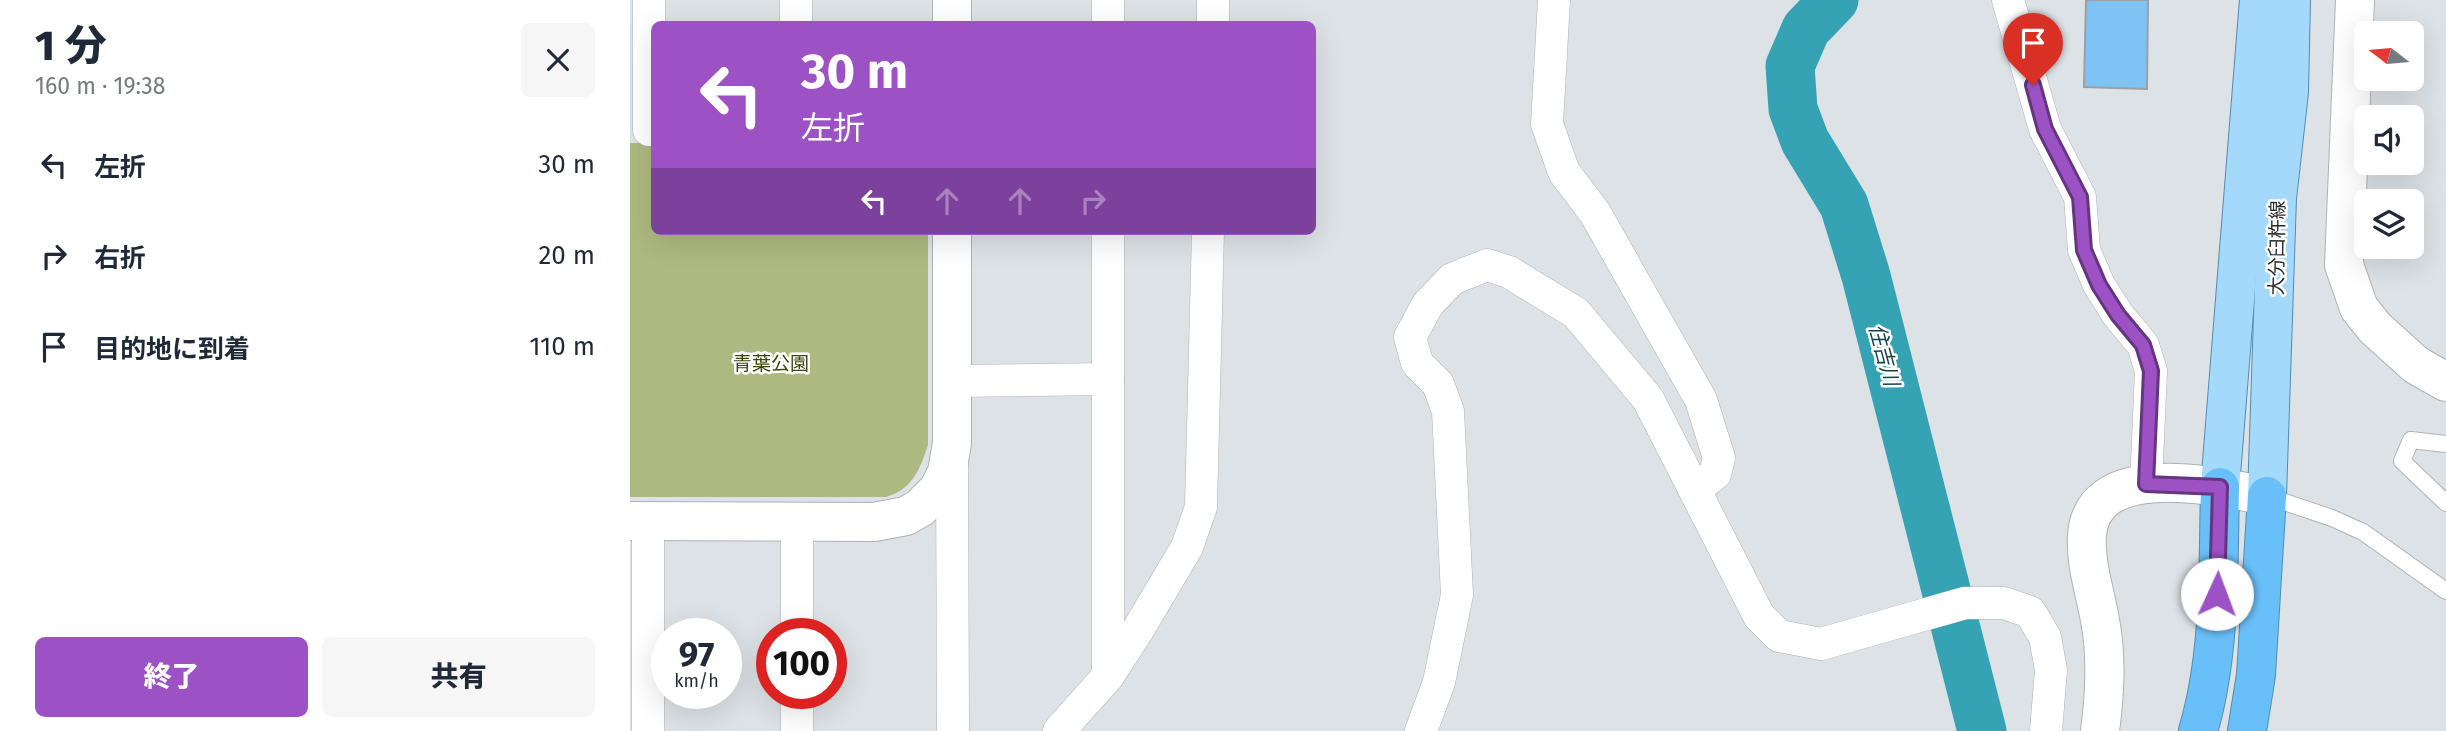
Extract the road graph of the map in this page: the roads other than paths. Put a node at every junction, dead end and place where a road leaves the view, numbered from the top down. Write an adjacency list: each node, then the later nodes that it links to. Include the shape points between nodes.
1 (649, 0): 15 (street)
2 (796, 0): 11 (street)
3 (952, 0): 12 (street)
4 (1108, 0): 13 (street)
5 (1213, 0): 14 (street)
6 (1554, 0): 26 (street, via 1547,124 1564,172 1595,213 1701,400 1719,458 1715,474)
7 (2008, 0): 24 (street, via 2045,129 2080,197 2084,250 2099,285 2143,345 2151,371)
8 (2259, 0): 25 (main road, 大分臼杵線)
9 (2291, 0): 27 (main road, 大分臼杵線, via 2289,92 2277,198)
10 (2355, 0): 21 (street, via 2344,265 2359,309 2375,328 2416,365)
11 (796, 21)
12 (952, 21)
13 (1108, 21)
14 (1213, 21)
15 (645, 130)
16 (952, 235): 20 (street)
17 (1108, 235): 19 (street)
18 (1208, 235): 35 (street, via 1201,507 1187,548)
19 (1108, 379): 20 (street); 35 (street)
20 (953, 382): 22 (street)
21 (2446, 382)
22 (952, 443): 31 (street, via 943,483 933,496 906,516); 32 (street)
23 (2446, 444): 28 (lane, via 2411,440 2402,461)
24 (2146, 484): 25 (street); 43 (street, via 2123,488 2107,498 2096,509 2087,535 2105,659)
25 (2220, 487): 27 (street); 44 (highway, via 2217,610)
26 (1696, 489): 41 (street, via 1648,399 1576,313 1509,272 1487,265 1452,279 1427,304 1410,337 1417,363 1438,384 1448,411 1457,595 1439,682); 42 (street, via 1759,616 1779,636 1821,644 1965,603 2004,603 2030,612 2045,637 2051,670)
27 (2267, 496): 33 (lane, via 2363,532); 45 (highway, via 2256,675)
28 (2446, 503)
29 (639, 522): 30 (street); 37 (street)
30 (797, 522): 31 (street); 34 (street)
31 (874, 522): 32 (street)
32 (952, 523): 39 (street)
33 (2446, 591)
34 (797, 618)
35 (1108, 676): 40 (street)
36 (797, 709): 38 (street)
37 (649, 731)
38 (797, 731)
39 (953, 731)
40 (1059, 731)
41 (1421, 731)
42 (2046, 731)
43 (2099, 731)
44 (2198, 731)
45 (2247, 731)

